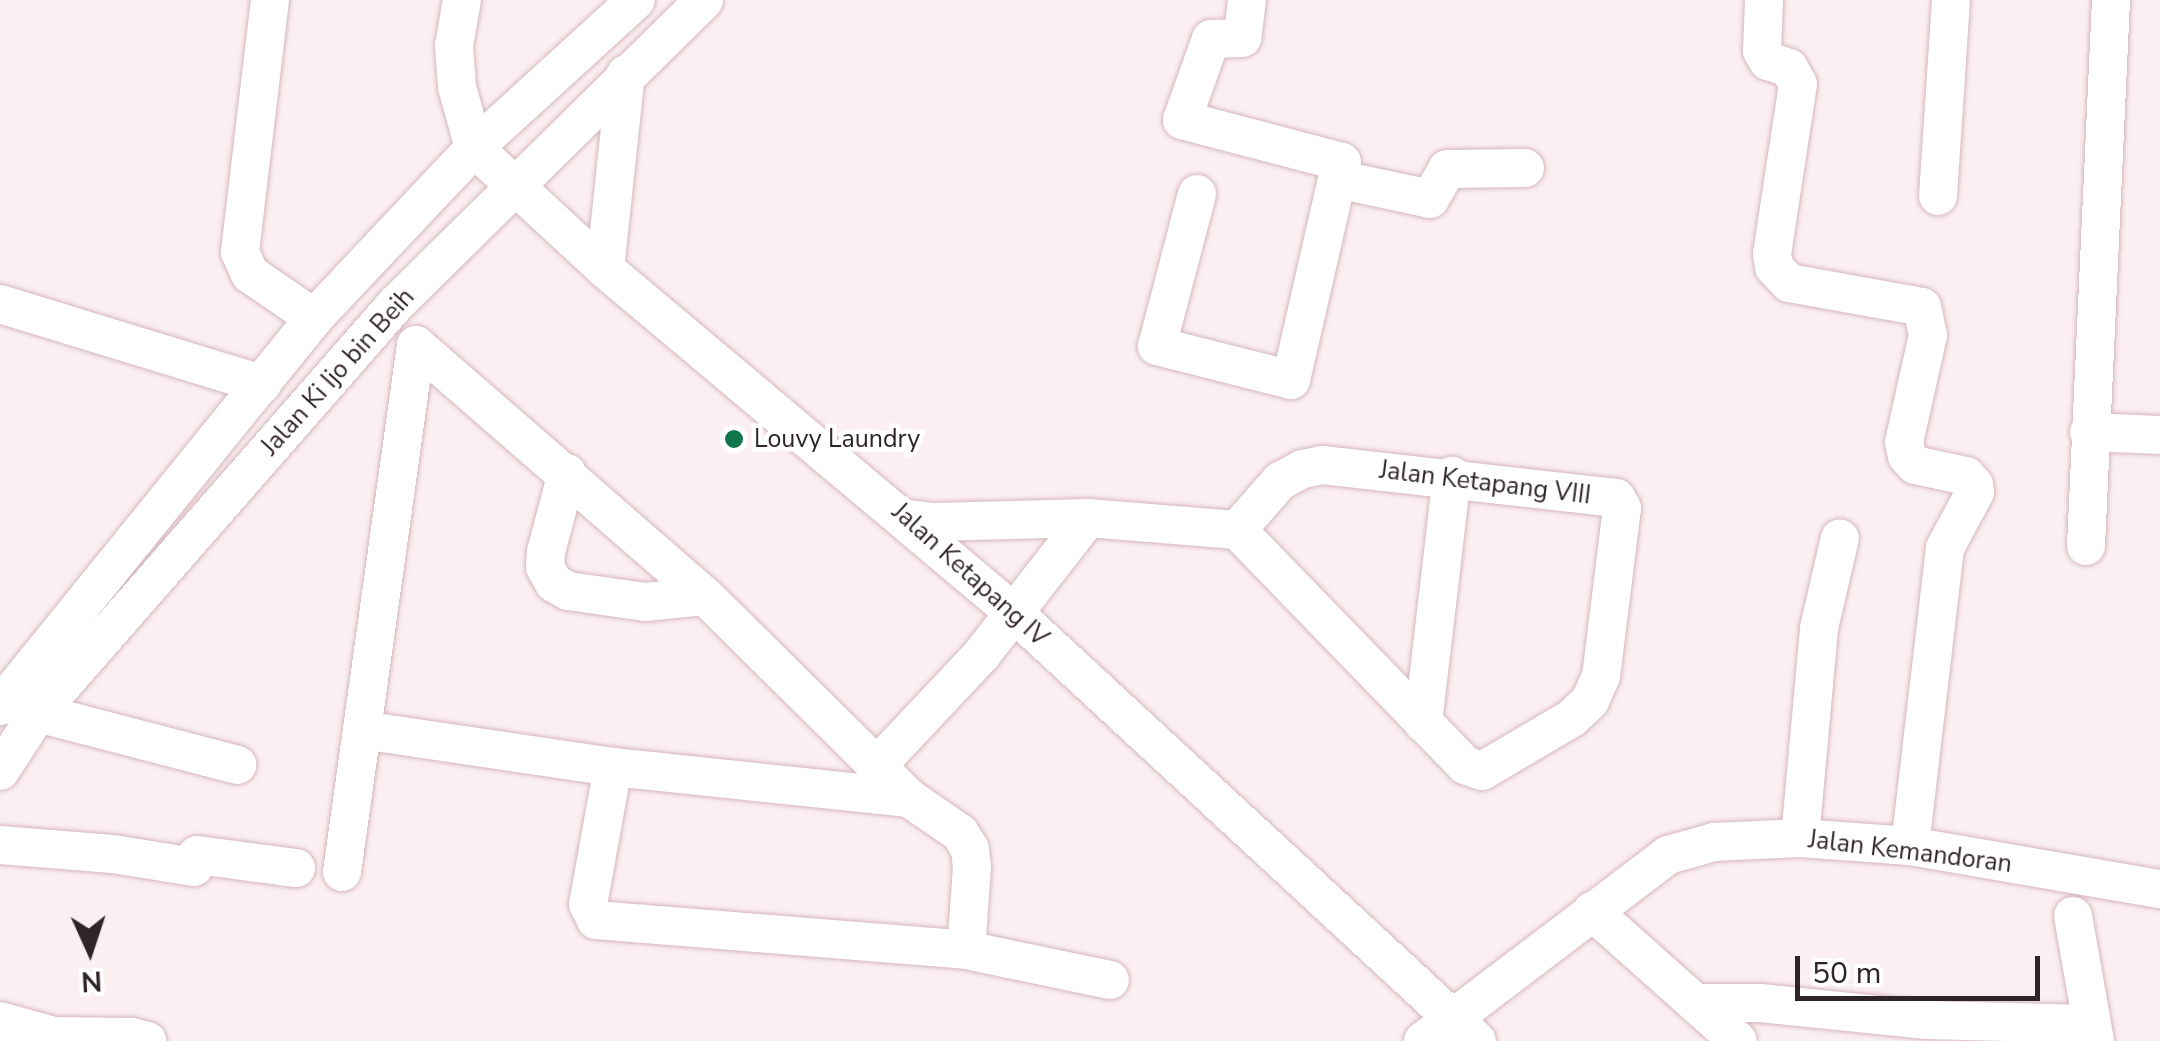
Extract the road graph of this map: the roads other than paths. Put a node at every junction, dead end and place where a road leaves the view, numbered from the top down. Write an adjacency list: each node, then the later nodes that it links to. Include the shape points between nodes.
1 (270, 0): 18 (street, via 240,252 250,274)
2 (462, 0): 10 (street, via 454,46 457,87)
3 (636, 0): 10 (street, Jalan Ki Ijo bin Beih)
4 (704, 0): 9 (street, Jalan Ki Ijo bin Beih)
5 (1247, 0): 12 (street, via 1242,38 1211,39 1182,120 1342,162)
6 (1764, 0): 42 (street, via 1762,50 1768,61 1790,68 1798,84 1774,267 1789,283 1922,307 1928,335 1904,442 1907,456 1915,465 1966,476 1974,485 1945,548)
7 (1952, 0): 15 (street)
8 (2111, 0): 20 (street)
9 (626, 74): 13 (street, Jalan Ki Ijo bin Beih); 16 (street)
10 (474, 148): 13 (street, Jalan Ketapang IV); 18 (street, Jalan Ki Ijo bin Beih)
11 (1525, 168): 12 (street, via 1447,169 1430,198)
12 (1337, 179): 14 (street, via 1291,380 1156,346)
13 (513, 186): 16 (street, Jalan Ketapang IV); 32 (street, Jalan Ki Ijo bin Beih, via 395,305)
14 (1197, 194)
15 (1938, 196)
16 (606, 269): 24 (street, Jalan Ketapang IV)
17 (0, 304): 19 (street)
18 (314, 318): 19 (street, Jalan Ki Ijo bin Beih)
19 (262, 384): 31 (street, Jalan Ki Ijo bin Beih)
20 (2090, 432): 21 (street); 28 (street)
21 (2160, 435)
22 (567, 473): 29 (street); 29 (street, via 546,552 554,583 645,602); 34 (street, via 416,345)
23 (1452, 476): 26 (street, Jalan Ketapang VIII, via 1303,468 1280,480); 33 (street); 33 (street, Jalan Ketapang VIII, via 1616,498 1622,508 1601,676 1590,700 1572,718 1482,771 1465,765)
24 (908, 518): 25 (street); 30 (street, Jalan Ketapang IV)
25 (1088, 518): 26 (street); 30 (street)
26 (1237, 530): 33 (street, Jalan Ketapang VIII)
27 (1840, 538): 40 (street, via 1820,628)
28 (2086, 546)
29 (705, 596): 37 (street)
30 (1012, 610): 37 (street, via 982,654); 54 (street, Jalan Ketapang IV)
31 (0, 706)
32 (38, 712): 35 (street); 38 (street, Jalan Ki Ijo bin Beih)
33 (1423, 723)
34 (362, 730): 36 (street); 44 (street)
35 (237, 765)
36 (613, 767): 39 (street); 48 (street, via 588,904 596,920)
37 (876, 767): 39 (street)
38 (0, 771)
39 (909, 798): 48 (street, via 960,833 970,849)
40 (1800, 838): 42 (street, Jalan Kemandoran); 46 (street, Jalan Kemandoran, via 1714,842 1668,855)
41 (0, 845): 43 (street, via 194,868 198,855)
42 (1910, 846): 45 (street, Jalan Kemandoran)
43 (296, 868)
44 (342, 872)
45 (2160, 889)
46 (1592, 911): 50 (street); 54 (street, Jalan Kemandoran)
47 (2073, 916): 53 (street)
48 (966, 950): 49 (street)
49 (1110, 980)
50 (1697, 1003): 52 (street, via 1760,1003); 56 (street)
51 (0, 1021): 55 (street, via 54,1036)
52 (1939, 1030): 53 (street)
53 (2094, 1032)
54 (1450, 1033)
55 (148, 1041)
56 (1738, 1041)

